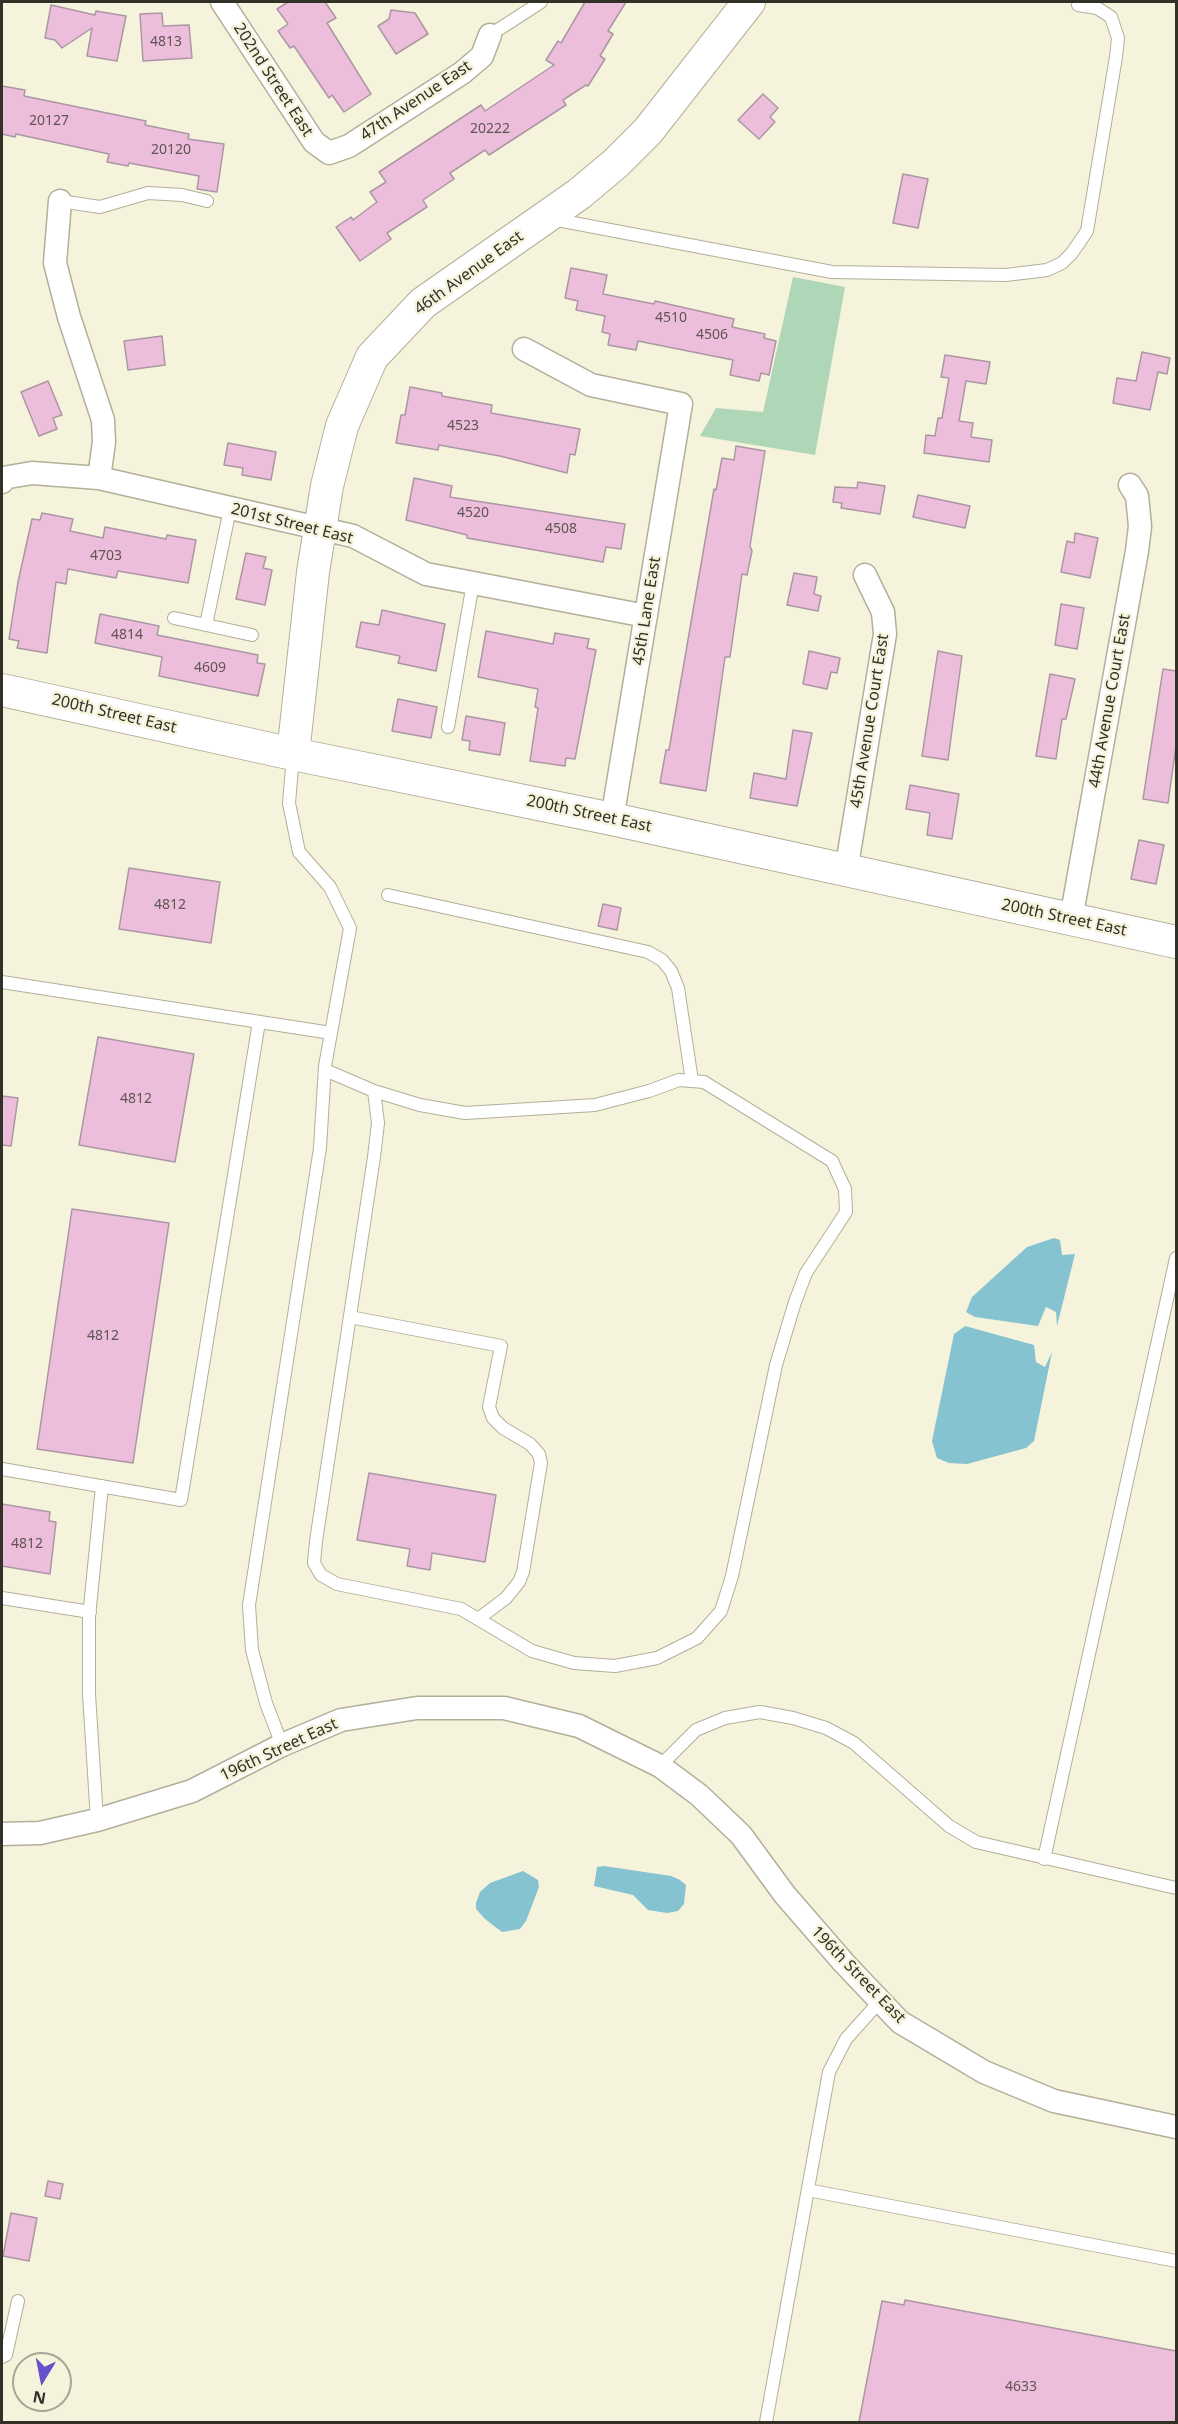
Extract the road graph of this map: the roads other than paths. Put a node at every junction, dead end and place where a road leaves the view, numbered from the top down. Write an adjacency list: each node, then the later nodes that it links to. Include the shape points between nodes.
1 (222, 2): 6 (street, 202nd Street East, via 314,142)
2 (541, 2): 5 (lane)
3 (742, 4): 9 (street, 46th Avenue East, via 648,131 616,163)
4 (1078, 5): 9 (lane, via 1097,8 1111,17 1118,38 1116,57 1086,231 1062,263 1047,270 1006,275 832,272)
5 (490, 35): 6 (street, 47th Avenue East, via 482,56 462,73 349,146)
6 (329, 153)
7 (60, 201): 8 (lane, via 100,207 148,194 182,195); 11 (street, via 55,263 103,420)
8 (207, 201)
9 (545, 218): 15 (street, 46th Avenue East, via 423,303 372,357 342,426)
10 (524, 349): 18 (street, 45th Lane East, via 591,385 681,404)
11 (99, 478): 12 (street, 201st Street East, via 33,473); 14 (street, 201st Street East)
12 (2, 480)
13 (1130, 484): 28 (street, 44th Avenue Court East, via 1137,496 1137,551)
14 (230, 509): 15 (street, 201st Street East); 20 (lane)
15 (320, 529): 17 (street, 201st Street East, via 353,536 426,574); 24 (street, 46th Avenue East)
16 (865, 575): 26 (street, 45th Avenue Court East, via 883,612 885,634)
17 (473, 583): 18 (street, 201st Street East); 23 (lane)
18 (646, 616): 25 (street, 45th Lane East)
19 (174, 618): 20 (lane)
20 (206, 625): 21 (lane)
21 (252, 635)
22 (2, 690): 24 (street, 200th Street East)
23 (448, 727)
24 (293, 754): 25 (street, 200th Street East); 32 (lane, via 289,803 299,852 330,887 350,928)
25 (612, 819): 26 (street, 200th Street East)
26 (846, 871): 28 (street, 200th Street East)
27 (388, 895): 34 (lane, via 648,952 662,960 678,988)
28 (1071, 919): 29 (street, 200th Street East)
29 (1176, 942)
30 (2, 982): 31 (lane)
31 (259, 1022): 32 (lane); 39 (lane, via 182,1500)
32 (331, 1033): 33 (lane)
33 (325, 1070): 35 (lane); 43 (lane, via 320,1148 249,1605 252,1650)
34 (692, 1081): 35 (lane, via 678,1080 595,1105 465,1113); 42 (lane, via 704,1082 832,1161 845,1189 846,1212 806,1274 776,1365 732,1576 721,1611 698,1638 657,1658 615,1666 574,1663 532,1651)
35 (374, 1091): 37 (lane, via 378,1123)
36 (1176, 1258): 47 (lane)
37 (350, 1317): 42 (lane, via 314,1563 321,1575 337,1584 461,1610); 42 (lane, via 501,1346 489,1407 503,1428 530,1444 539,1454 541,1464 519,1582 506,1598)
38 (2, 1469): 39 (lane)
39 (102, 1486): 41 (lane)
40 (2, 1598): 41 (lane)
41 (90, 1612): 45 (lane, via 89,1694)
42 (478, 1619)
43 (282, 1745): 44 (street, 196th Street East, via 341,1720 417,1708 504,1708 579,1726); 45 (street, 196th Street East, via 192,1791)
44 (660, 1766): 47 (lane, via 696,1730 725,1718 760,1712 793,1718 826,1728 855,1743 949,1826 976,1842); 49 (street, 196th Street East, via 699,1795 741,1835 785,1895)
45 (97, 1820): 46 (street, 196th Street East, via 40,1833)
46 (2, 1834)
47 (1044, 1859): 48 (lane)
48 (1176, 1888)
49 (880, 2001): 50 (street, 196th Street East, via 900,2022 994,2076 1053,2101); 51 (lane, via 846,2039 829,2072)
50 (1176, 2127)
51 (808, 2190): 52 (lane); 55 (lane)
52 (1176, 2261)
53 (18, 2301): 54 (lane, via 6,2355)
54 (2, 2357)
55 (766, 2422)

